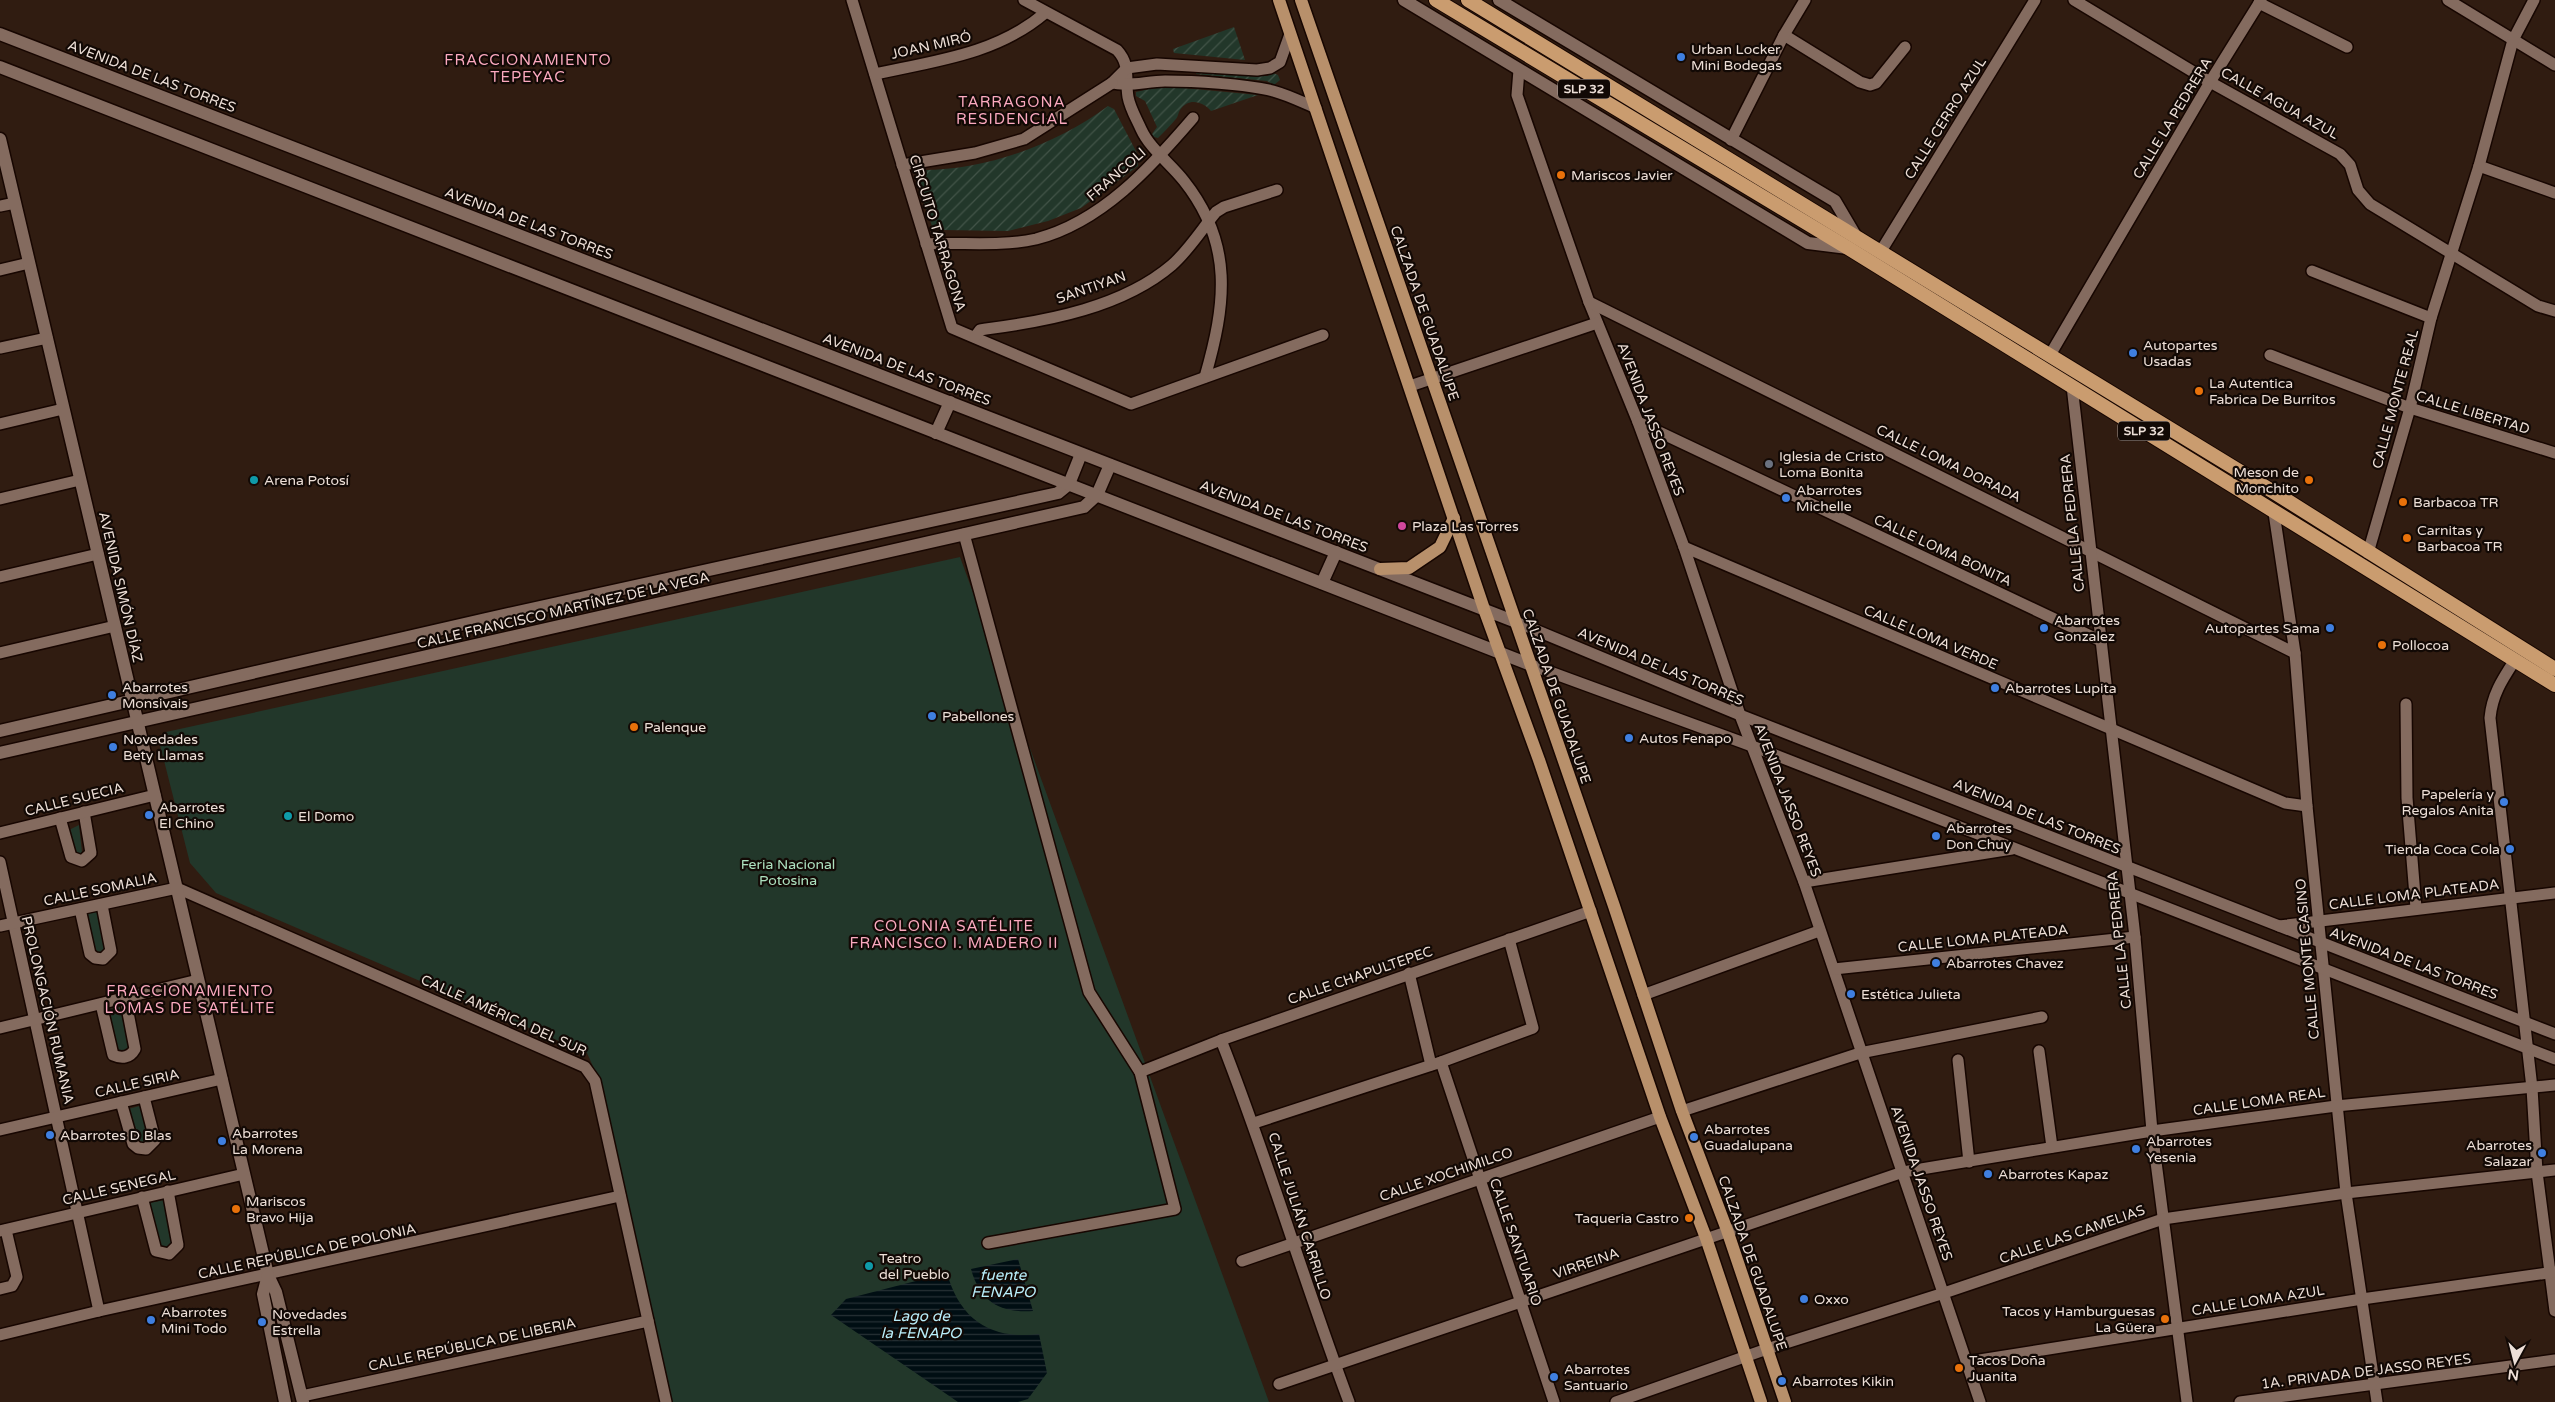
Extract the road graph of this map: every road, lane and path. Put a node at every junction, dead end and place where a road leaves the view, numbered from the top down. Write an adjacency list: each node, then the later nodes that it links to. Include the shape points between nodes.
1 (852, 0): 28 (street, CIRCUITO TARRAGONA)
2 (1024, 0): 15 (street)
3 (1278, 0): 17 (main road)
4 (1301, 0): 65 (main road, CALZADA DE GUADALUPE)
5 (1404, 0): 27 (main road)
6 (1436, 0): 48 (highway, SLP 32)
7 (1468, 0): 46 (highway, SLP 32)
8 (1499, 0): 37 (main road)
9 (1804, 0): 18 (street)
10 (2035, 0): 49 (street, CALLE CERRO AZUL)
11 (2074, 0): 31 (street, CALLE AGUA AZUL)
12 (2448, 0): 19 (street)
13 (2534, 0): 19 (street, CALLE MONTE REAL)
14 (2260, 2): 21 (street); 31 (street, CALLE LA PEDRERA)
15 (1045, 13): 26 (street, via 1117,50); 28 (street, JOAN MIRÓ, via 1016,35 976,51)
16 (0, 34): 68 (main road, AVENIDA DE LAS TORRES)
17 (1290, 34): 24 (street, via 1280,62 1270,68); 34 (main road)
18 (1784, 35): 20 (street, via 1870,85 1876,83); 37 (street)
19 (2513, 40): 22 (street); 40 (street, CALLE MONTE REAL)
20 (1905, 47)
21 (2347, 47)
22 (2555, 65)
23 (1148, 66): 24 (street); 26 (street); 29 (street)
24 (1189, 66): 30 (street)
25 (0, 67): 73 (main road)
26 (1127, 68): 32 (street); 33 (street)
27 (1519, 70): 48 (main road, via 1808,243); 54 (street, AVENIDA JASSO REYES, via 1517,95)
28 (874, 74): 39 (street, CIRCUITO TARRAGONA)
29 (1149, 82): 30 (street); 33 (street)
30 (1188, 82): 34 (street, via 1262,89)
31 (2210, 82): 50 (street, CALLE AGUA AZUL, via 2340,154 2350,165 2358,190 2370,204); 62 (street, CALLE LA PEDRERA)
32 (1112, 83): 33 (street); 39 (street, via 1024,139 975,153)
33 (1126, 86): 38 (street, via 1131,108 1142,132)
34 (1316, 108): 66 (main road)
35 (1193, 118): 38 (street, FRANCOLI)
36 (0, 139): 43 (main road, AVENIDA SIMÓN DÍAZ)
37 (1731, 140): 46 (main road, via 1835,201)
38 (1162, 154): 45 (street, via 1200,203); 47 (street, FRANCOLI, via 1114,198 1064,229 1036,239 1012,242)
39 (902, 165): 47 (street, CIRCUITO TARRAGONA)
40 (2479, 166): 42 (street); 50 (street, CALLE MONTE REAL)
41 (1277, 190): 45 (street, SANTIYAN, via 1224,206)
42 (2555, 193)
43 (14, 203): 44 (street); 51 (main road, AVENIDA SIMÓN DÍAZ)
44 (0, 206)
45 (1209, 220): 59 (street, SANTIYAN, via 1173,264 1124,294 1044,319 980,330); 64 (street, via 1217,240 1223,284)
46 (1855, 235): 49 (highway, SLP 32)
47 (926, 244): 59 (street, CIRCUITO TARRAGONA, via 952,328)
48 (1848, 248): 67 (highway, SLP 32)
49 (1881, 251): 62 (highway, SLP 32)
50 (2453, 253): 55 (street, CALLE AGUA AZUL, via 2538,306); 56 (street, CALLE MONTE REAL)
51 (29, 263): 52 (street); 60 (main road, AVENIDA SIMÓN DÍAZ)
52 (0, 270)
53 (2312, 271): 56 (street)
54 (1589, 302): 57 (street, AVENIDA JASSO REYES); 86 (street, CALLE LOMA DORADA)
55 (2555, 311)
56 (2431, 318): 69 (street, CALLE MONTE REAL)
57 (1598, 323): 65 (street); 71 (street, AVENIDA JASSO REYES)
58 (1323, 335): 64 (street, CIRCUITO TARRAGONA)
59 (974, 337): 64 (street, CIRCUITO TARRAGONA, via 1131,404)
60 (46, 338): 61 (street); 70 (main road, AVENIDA SIMÓN DÍAZ)
61 (0, 348)
62 (2050, 355): 88 (highway, SLP 32)
63 (2270, 355): 69 (street, CALLE LIBERTAD)
64 (1205, 376)
65 (1432, 379): 66 (street); 94 (main road, CALZADA DE GUADALUPE)
66 (1410, 386): 83 (main road)
67 (2072, 386): 81 (highway, SLP 32); 86 (street, CALLE LA PEDRERA)
68 (950, 402): 73 (main road); 75 (main road, AVENIDA DE LAS TORRES)
69 (2410, 408): 74 (street, CALLE LIBERTAD); 88 (street, CALLE MONTE REAL)
70 (64, 409): 72 (street); 77 (main road, AVENIDA SIMÓN DÍAZ)
71 (1638, 422): 85 (street, AVENIDA JASSO REYES); 96 (street, CALLE LOMA BONITA)
72 (0, 424)
73 (936, 433): 78 (main road)
74 (2555, 453)
75 (1082, 454): 76 (main road, AVENIDA DE LAS TORRES); 78 (main road)
76 (1110, 465): 79 (main road); 87 (main road, AVENIDA DE LAS TORRES)
77 (80, 480): 80 (street); 89 (main road, AVENIDA SIMÓN DÍAZ)
78 (1069, 484): 79 (main road); 82 (main road, CALLE FRANCISCO MARTÍNEZ DE LA VEGA, via 1058,493)
79 (1097, 495): 84 (main road, CALLE FRANCISCO MARTÍNEZ DE LA VEGA, via 1084,507); 92 (main road)
80 (0, 499)
81 (2274, 513): 98 (street, CALLE MONTE CASINO); 100 (highway, SLP 32)
82 (959, 516): 84 (main road); 104 (main road, CALLE FRANCISCO MARTÍNEZ DE LA VEGA, via 505,615)
83 (1454, 518): 90 (main road, via 1440,547 1409,568); 93 (main road)
84 (964, 534): 107 (main road, CALLE FRANCISCO MARTÍNEZ DE LA VEGA); 158 (street, via 1090,992)
85 (1684, 547): 106 (street, AVENIDA JASSO REYES); 109 (street, CALLE LOMA VERDE)
86 (2091, 550): 96 (street, CALLE LA PEDRERA); 98 (street, CALLE LOMA DORADA)
87 (1336, 552): 90 (main road, AVENIDA DE LAS TORRES); 92 (main road)
88 (2368, 552): 102 (highway, SLP 32)
89 (98, 554): 91 (street); 95 (main road, AVENIDA SIMÓN DÍAZ)
90 (1380, 569): 93 (main road, AVENIDA DE LAS TORRES)
91 (0, 577)
92 (1322, 583): 99 (main road)
93 (1484, 609): 94 (main road, AVENIDA DE LAS TORRES); 99 (main road)
94 (1516, 622): 101 (main road, CALZADA DE GUADALUPE); 106 (street, AVENIDA DE LAS TORRES)
95 (115, 626): 97 (street); 104 (main road, AVENIDA SIMÓN DÍAZ)
96 (2099, 640): 109 (street, CALLE LA PEDRERA)
97 (0, 653)
98 (2295, 653): 115 (street, CALLE MONTE CASINO)
99 (1502, 654): 101 (main road); 113 (main road)
100 (2515, 660): 103 (highway, SLP 32); 126 (street, via 2497,688 2490,718)
101 (1531, 665): 110 (street); 112 (main road, CALZADA DE GUADALUPE)
102 (2555, 670)
103 (2555, 685)
104 (133, 701): 107 (main road, AVENIDA SIMÓN DÍAZ); 108 (main road, CALLE FRANCISCO MARTÍNEZ DE LA VEGA)
105 (2406, 704): 128 (street, via 2407,798)
106 (1740, 715): 110 (street, AVENIDA JASSO REYES); 121 (street, AVENIDA DE LAS TORRES)
107 (138, 722): 111 (main road, CALLE FRANCISCO MARTÍNEZ DE LA VEGA); 114 (main road, AVENIDA SIMÓN DÍAZ)
108 (0, 730)
109 (2110, 731): 115 (street, CALLE LOMA VERDE, via 2285,803); 121 (street, CALLE LA PEDRERA)
110 (1752, 746): 119 (street); 122 (street, AVENIDA JASSO REYES)
111 (0, 753)
112 (1560, 753): 113 (main road); 143 (main road, CALZADA DE GUADALUPE)
113 (1539, 760): 130 (main road)
114 (155, 795): 116 (street, CALLE SUECIA); 123 (main road, AVENIDA SIMÓN DÍAZ)
115 (2307, 806): 131 (street, CALLE MONTE CASINO)
116 (84, 812): 117 (street, CALLE SUECIA); 117 (street, via 91,854 82,861 71,857)
117 (60, 818): 118 (street, CALLE SUECIA)
118 (0, 833)
119 (2014, 848): 122 (street); 124 (street)
120 (0, 862): 132 (street, PROLONGACIÓN RUMANIA)
121 (2127, 867): 124 (street, CALLE LA PEDRERA); 134 (street, AVENIDA DE LAS TORRES)
122 (1804, 882): 135 (street, AVENIDA JASSO REYES)
123 (177, 888): 127 (street, CALLE SOMALIA); 142 (main road, AVENIDA SIMÓN DÍAZ); 180 (street, CALLE AMÉRICA DEL SUR, via 585,1067 595,1081)
124 (2130, 893): 136 (street, CALLE LA PEDRERA); 140 (street)
125 (2555, 893): 126 (street, CALLE LOMA PLATEADA)
126 (2509, 898): 128 (street, CALLE LOMA PLATEADA); 148 (street)
127 (102, 905): 129 (street, CALLE SOMALIA); 129 (street, via 112,951 103,959 90,954)
128 (2416, 908): 131 (street, CALLE LOMA PLATEADA)
129 (80, 909): 132 (street, CALLE SOMALIA)
130 (1591, 911): 137 (street, CALLE CHAPULTEPEC); 166 (main road)
131 (2319, 920): 134 (street, CALLE LOMA PLATEADA); 138 (street, CALLE MONTE CASINO)
132 (13, 923): 133 (street, CALLE SOMALIA); 147 (street, PROLONGACIÓN RUMANIA)
133 (0, 926)
134 (2277, 926): 138 (street, AVENIDA DE LAS TORRES)
135 (1819, 931): 139 (street, AVENIDA JASSO REYES); 143 (street)
136 (2135, 937): 139 (street, CALLE LOMA PLATEADA); 170 (street, CALLE LA PEDRERA)
137 (1509, 939): 141 (street, CALLE CHAPULTEPEC); 157 (street, via 1533,1028)
138 (2322, 944): 140 (street, CALLE MONTE CASINO); 148 (street, AVENIDA DE LAS TORRES)
139 (1834, 969): 154 (street, AVENIDA JASSO REYES)
140 (2324, 969): 152 (street); 164 (street, CALLE MONTE CASINO)
141 (1409, 973): 151 (street, CALLE CHAPULTEPEC); 157 (street, CALLE SANTUARIO)
142 (198, 980): 144 (street); 159 (main road, AVENIDA SIMÓN DÍAZ)
143 (1643, 995): 165 (main road, CALZADA DE GUADALUPE)
144 (125, 997): 145 (street); 145 (street, via 135,1049 126,1057 119,1058 113,1054)
145 (101, 1004): 147 (street)
146 (2042, 1017): 154 (street)
147 (35, 1020): 149 (street); 167 (street, PROLONGACIÓN RUMANIA)
148 (2523, 1022): 150 (street, AVENIDA DE LAS TORRES); 152 (street)
149 (0, 1028)
150 (2555, 1034)
151 (1222, 1040): 158 (street, CALLE CHAPULTEPEC); 168 (street, CALLE JULIÁN CARRILLO)
152 (2526, 1048): 155 (street); 161 (street)
153 (2040, 1051): 171 (street)
154 (1860, 1053): 165 (street); 174 (street, AVENIDA JASSO REYES)
155 (2555, 1059)
156 (1958, 1060): 172 (street)
157 (1436, 1064): 168 (street); 177 (street, CALLE SANTUARIO)
158 (1140, 1072): 187 (street, via 1176,1209)
159 (222, 1079): 162 (street, CALLE SIRIA); 176 (main road, AVENIDA SIMÓN DÍAZ)
160 (2555, 1085): 161 (street, CALLE LOMA REAL)
161 (2532, 1088): 164 (street, CALLE LOMA REAL); 175 (street)
162 (144, 1097): 163 (street, CALLE SIRIA); 163 (street, via 155,1140 146,1149 133,1144)
163 (121, 1102): 167 (street, CALLE SIRIA)
164 (2336, 1106): 170 (street, CALLE LOMA REAL); 179 (street, CALLE MONTE CASINO)
165 (1682, 1111): 185 (main road, CALZADA DE GUADALUPE)
166 (1660, 1116): 177 (street, CALLE XOCHIMILCO); 186 (main road)
167 (57, 1118): 169 (street, CALLE SIRIA); 182 (street, PROLONGACIÓN RUMANIA)
168 (1254, 1123): 188 (street, CALLE JULIÁN CARRILLO)
169 (0, 1130)
170 (2152, 1132): 171 (street, CALLE LOMA REAL); 183 (street, CALLE LA PEDRERA)
171 (2052, 1147): 172 (street, CALLE LOMA REAL)
172 (1969, 1162): 174 (street, CALLE LOMA REAL)
173 (2555, 1170): 175 (street, CALLE LAS CAMELIAS)
174 (1903, 1172): 185 (street, VIRREINA); 193 (street, AVENIDA JASSO REYES)
175 (2537, 1172): 179 (street, CALLE LAS CAMELIAS); 190 (street)
176 (244, 1174): 178 (street, CALLE SENEGAL); 191 (main road, AVENIDA SIMÓN DÍAZ)
177 (1479, 1178): 188 (street, CALLE XOCHIMILCO); 195 (street, CALLE SANTUARIO)
178 (168, 1191): 181 (street, CALLE SENEGAL); 181 (street, via 178,1245 169,1254 156,1251)
179 (2346, 1193): 183 (street, CALLE LAS CAMELIAS); 194 (street, CALLE MONTE CASINO)
180 (620, 1196): 191 (street, CALLE REPÚBLICA DE POLONIA); 198 (street, CALLE AMÉRICA DEL SUR)
181 (142, 1197): 182 (street, CALLE SENEGAL)
182 (79, 1212): 184 (street, CALLE SENEGAL); 196 (street, PROLONGACIÓN RUMANIA)
183 (2162, 1219): 193 (street, CALLE LAS CAMELIAS); 199 (street, CALLE LA PEDRERA)
184 (3, 1230): 192 (street, via 17,1277 12,1286)
185 (1727, 1230): 186 (street, VIRREINA); 201 (main road, CALZADA DE GUADALUPE)
186 (1706, 1238): 195 (street, VIRREINA); 202 (main road)
187 (988, 1243)
188 (1292, 1244): 189 (street, CALLE XOCHIMILCO); 205 (street, CALLE JULIÁN CARRILLO)
189 (1242, 1261)
190 (2553, 1272): 194 (street, CALLE LOMA AZUL); 197 (street)
191 (268, 1275): 196 (street, CALLE REPÚBLICA DE POLONIA); 208 (main road, AVENIDA SIMÓN DÍAZ, via 276,1292); 209 (main road, AVENIDA SIMÓN DÍAZ, via 263,1294)
192 (0, 1289)
193 (1944, 1293): 201 (street, CALLE LAS CAMELIAS); 204 (street, AVENIDA JASSO REYES)
194 (2362, 1299): 199 (street, CALLE LOMA AZUL); 207 (street, CALLE MONTE CASINO)
195 (1520, 1301): 205 (street, VIRREINA); 212 (street, CALLE SANTUARIO)
196 (99, 1311): 200 (street, CALLE REPÚBLICA DE POLONIA)
197 (2555, 1311)
198 (648, 1321): 208 (street, CALLE REPÚBLICA DE LIBERIA); 210 (street, CALLE AMÉRICA DEL SUR)
199 (2178, 1329): 204 (street, CALLE LOMA AZUL); 217 (street, CALLE LA PEDRERA)
200 (0, 1335)
201 (1767, 1350): 202 (street, CALLE LAS CAMELIAS); 215 (main road, CALZADA DE GUADALUPE)
202 (1746, 1357): 213 (street, CALLE LAS CAMELIAS); 214 (main road)
203 (2555, 1360): 207 (street, 1A. PRIVADA DE JASSO REYES)
204 (1967, 1362): 216 (street, AVENIDA JASSO REYES)
205 (1335, 1365): 206 (street, VIRREINA); 211 (street, CALLE JULIÁN CARRILLO)
206 (1279, 1384)
207 (2375, 1386): 218 (street, 1A. PRIVADA DE JASSO REYES); 219 (street, CALLE MONTE CASINO)
208 (303, 1399)
209 (282, 1402)
210 (666, 1402)
211 (1348, 1402)
212 (1554, 1402)
213 (1616, 1402)
214 (1761, 1402)
215 (1785, 1402)
216 (1980, 1402)
217 (2187, 1402)
218 (2240, 1402)
219 (2378, 1402)

